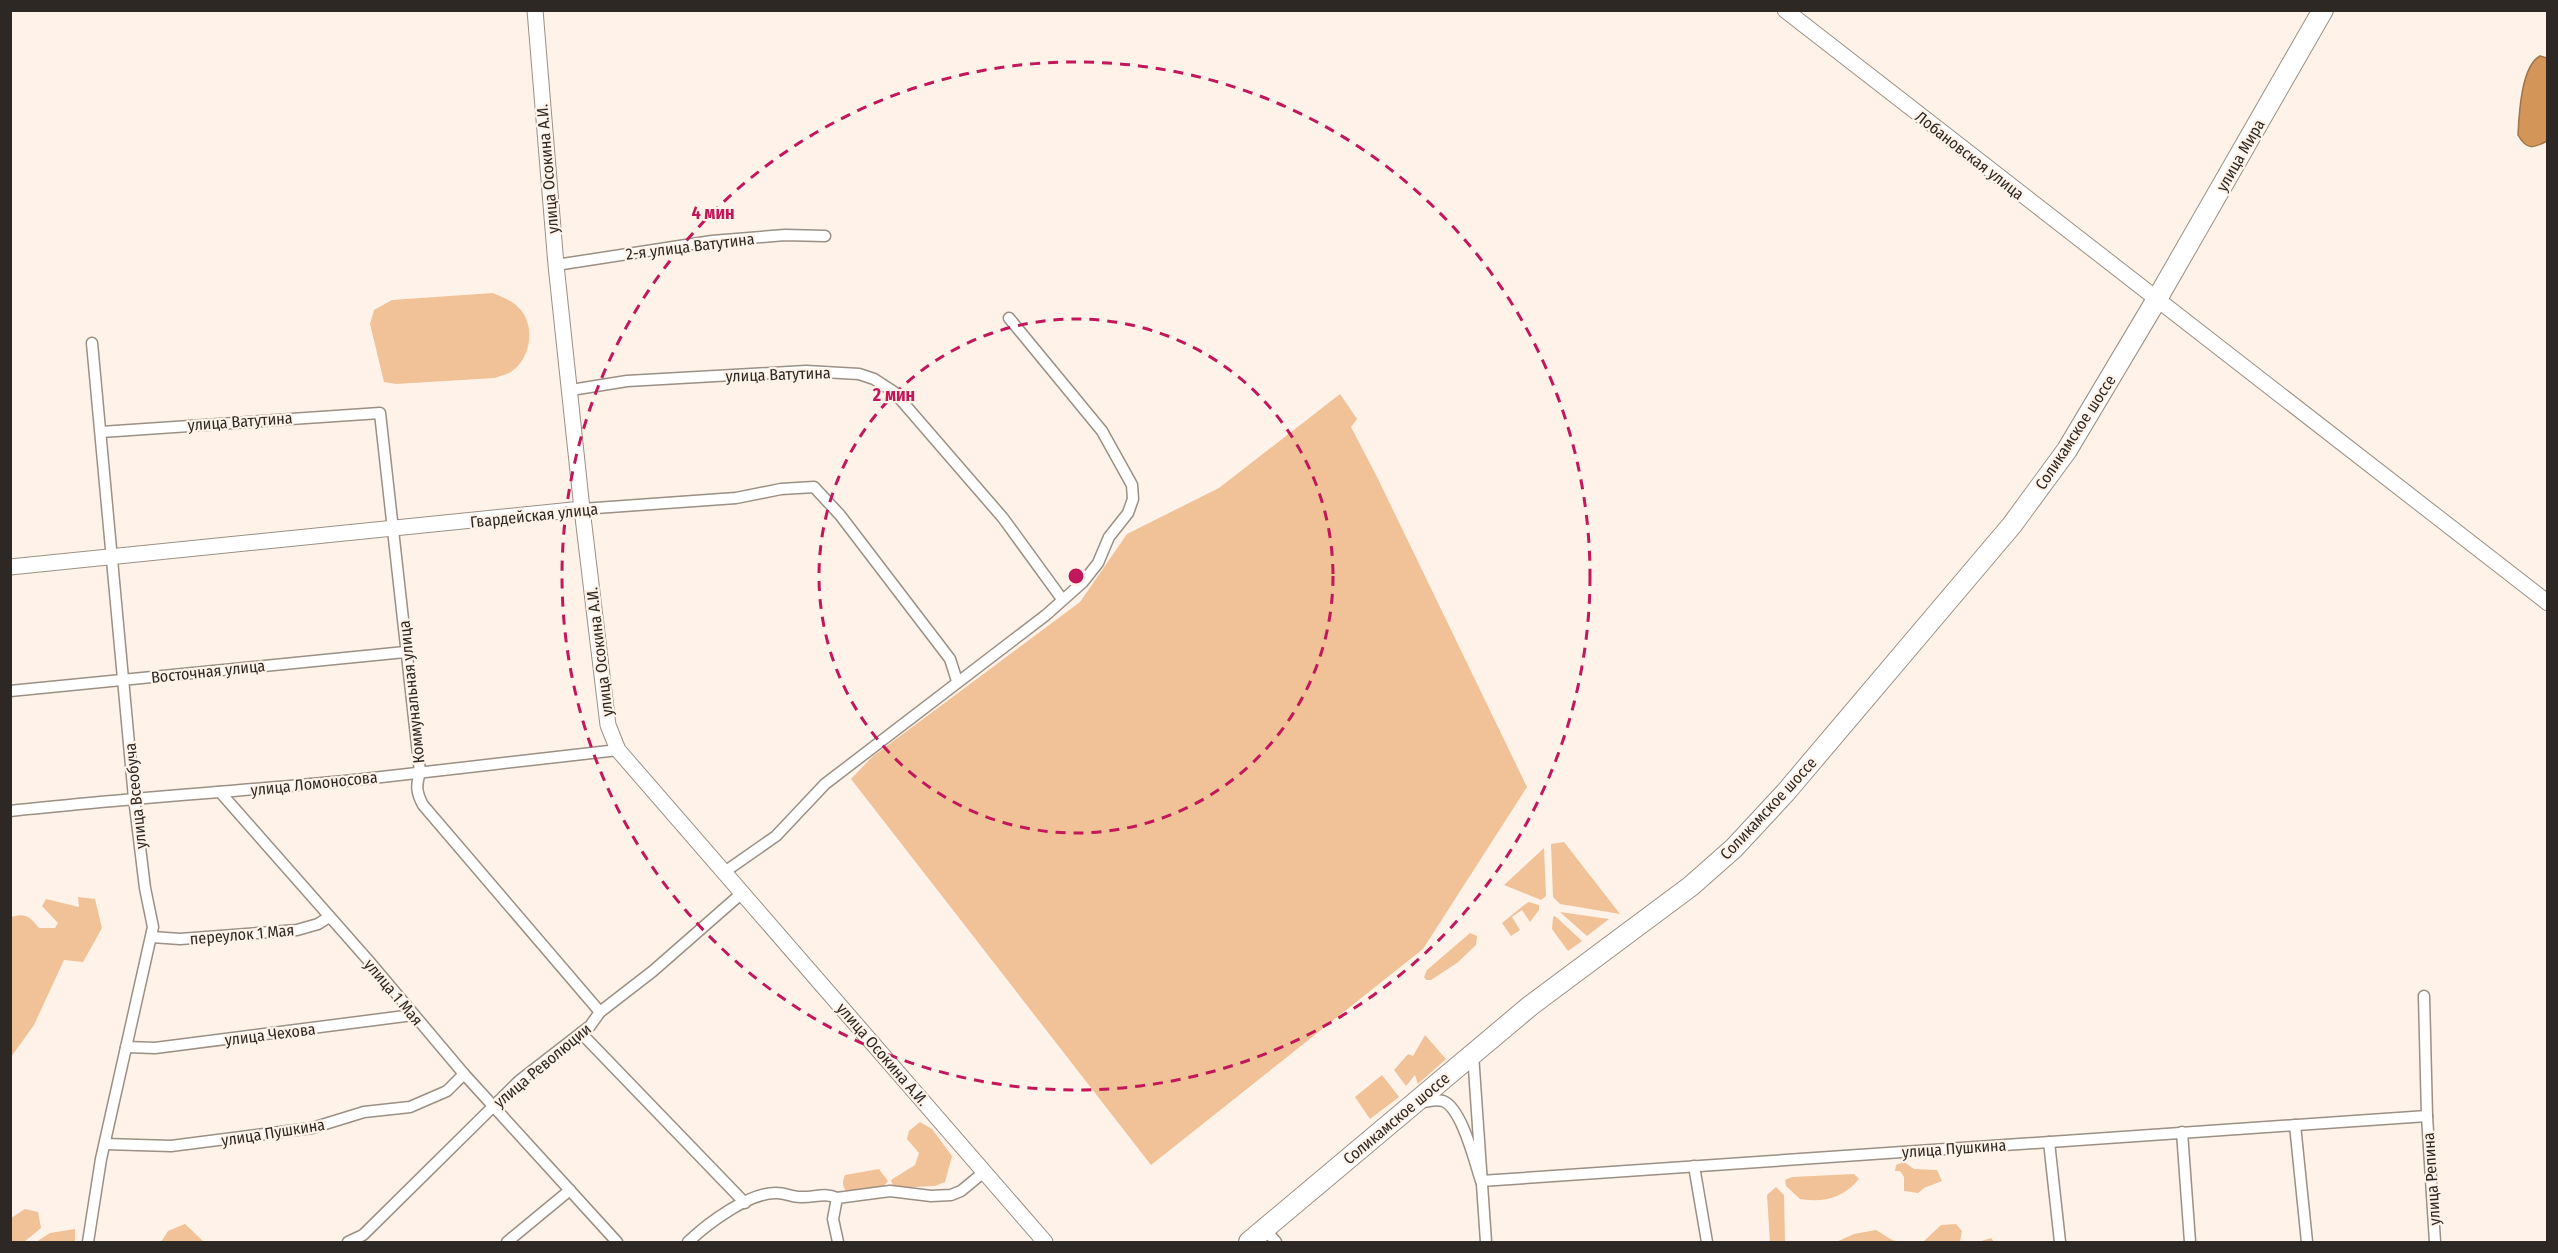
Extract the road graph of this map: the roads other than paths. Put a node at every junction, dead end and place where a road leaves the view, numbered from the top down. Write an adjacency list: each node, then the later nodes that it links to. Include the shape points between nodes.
1 (535, 10): 5 (street, улица Осокина А.И.)
2 (1785, 10): 6 (street, Лобановская улица)
3 (2323, 10): 6 (highway, улица Мира)
4 (825, 236): 5 (street, 2-я улица Ватутина, via 712,241)
5 (556, 265): 9 (street, улица Осокина А.И.)
6 (2157, 299): 17 (street, Лобановская улица); 36 (highway, Соликамское шоссе, via 2067,450 2012,525 1786,792 1734,848 1691,885 1530,1006)
7 (1009, 318): 16 (street, via 1102,431 1132,485 1133,500 1128,513 1109,537 1098,563 1083,582)
8 (92, 343): 11 (street, улица Всеобуча)
9 (571, 390): 12 (street, улица Осокина А.И.); 16 (street, улица Ватутина, via 627,381 807,371 859,374 874,379 894,392 1003,518)
10 (380, 413): 11 (street, улица Ватутина); 13 (street, Коммунальная улица)
11 (101, 432): 14 (street, улица Всеобуча)
12 (582, 509): 13 (street, Гвардейская улица); 20 (street, Гвардейская улица, via 736,498 814,487 840,514 950,659); 22 (street, улица Осокина А.И., via 608,725)
13 (394, 529): 14 (street, Гвардейская улица); 18 (street, Коммунальная улица)
14 (111, 558): 15 (street, Гвардейская улица); 19 (street, улица Всеобуча)
15 (10, 567)
16 (1062, 598): 20 (street, via 1046,615)
17 (2547, 603)
18 (405, 652): 19 (street, Восточная улица); 23 (street, Коммунальная улица)
19 (122, 680): 21 (street, Восточная улица); 25 (street, улица Всеобуча)
20 (957, 681): 27 (street, via 825,784 776,836)
21 (10, 691)
22 (618, 750): 23 (street, улица Ломоносова); 27 (street, улица Осокина А.И.)
23 (420, 772): 24 (street, улица Ломоносова); 32 (street, Коммунальная улица, via 416,786 423,805)
24 (220, 792): 25 (street, улица Ломоносова); 29 (street, улица 1 Мая)
25 (134, 798): 26 (street, улица Ломоносова); 30 (street, улица Всеобуча)
26 (10, 811)
27 (723, 873): 28 (street, улица Осокина А.И.)
28 (742, 893): 32 (street, улица Революции); 46 (street, улица Осокина А.И.)
29 (328, 917): 30 (street, переулок 1 Мая, via 297,930 180,939); 33 (street, улица 1 Мая)
30 (152, 937): 35 (street, улица Всеобуча)
31 (2424, 996): 40 (street, улица Репина)
32 (600, 1012): 34 (street, улица Революции)
33 (413, 1015): 35 (street, улица Чехова, via 155,1048); 37 (street, улица 1 Мая)
34 (581, 1033): 38 (street, улица Революции); 50 (street)
35 (126, 1047): 44 (street, улица Всеобуча)
36 (1473, 1054): 39 (highway, Соликамское шоссе); 47 (street)
37 (464, 1074): 38 (street, улица 1 Мая); 44 (street, улица Пушкина, via 447,1091 410,1107 364,1112 312,1128 171,1146)
38 (494, 1105): 48 (street, улица 1 Мая); 53 (street, улица Революции, via 363,1236)
39 (1409, 1106): 47 (street, via 1431,1100 1444,1101 1452,1107 1460,1119); 51 (highway, Соликамское шоссе)
40 (2427, 1116): 41 (street, улица Пушкина); 65 (street, улица Репина)
41 (2295, 1125): 42 (street, улица Пушкина); 64 (street)
42 (2182, 1132): 43 (street, улица Пушкина); 63 (street)
43 (2049, 1142): 45 (street, улица Пушкина); 62 (street)
44 (105, 1144): 52 (street, улица Всеобуча)
45 (1694, 1166): 47 (street, улица Пушкина); 61 (street)
46 (984, 1172): 49 (street, via 951,1195 890,1191); 58 (street, улица Осокина А.И.)
47 (1481, 1181): 60 (street)
48 (570, 1190): 54 (street); 55 (street, улица 1 Мая)
49 (837, 1197): 50 (street, via 776,1193); 57 (street, via 834,1219)
50 (745, 1203): 56 (street, via 718,1216)
51 (1270, 1236): 59 (highway, Соликамское шоссе)
52 (88, 1242)
53 (348, 1242)
54 (507, 1242)
55 (617, 1242)
56 (688, 1242)
57 (838, 1242)
58 (1045, 1242)
59 (1250, 1242)
60 (1485, 1242)
61 (1707, 1242)
62 (2060, 1242)
63 (2190, 1242)
64 (2307, 1242)
65 (2435, 1242)

